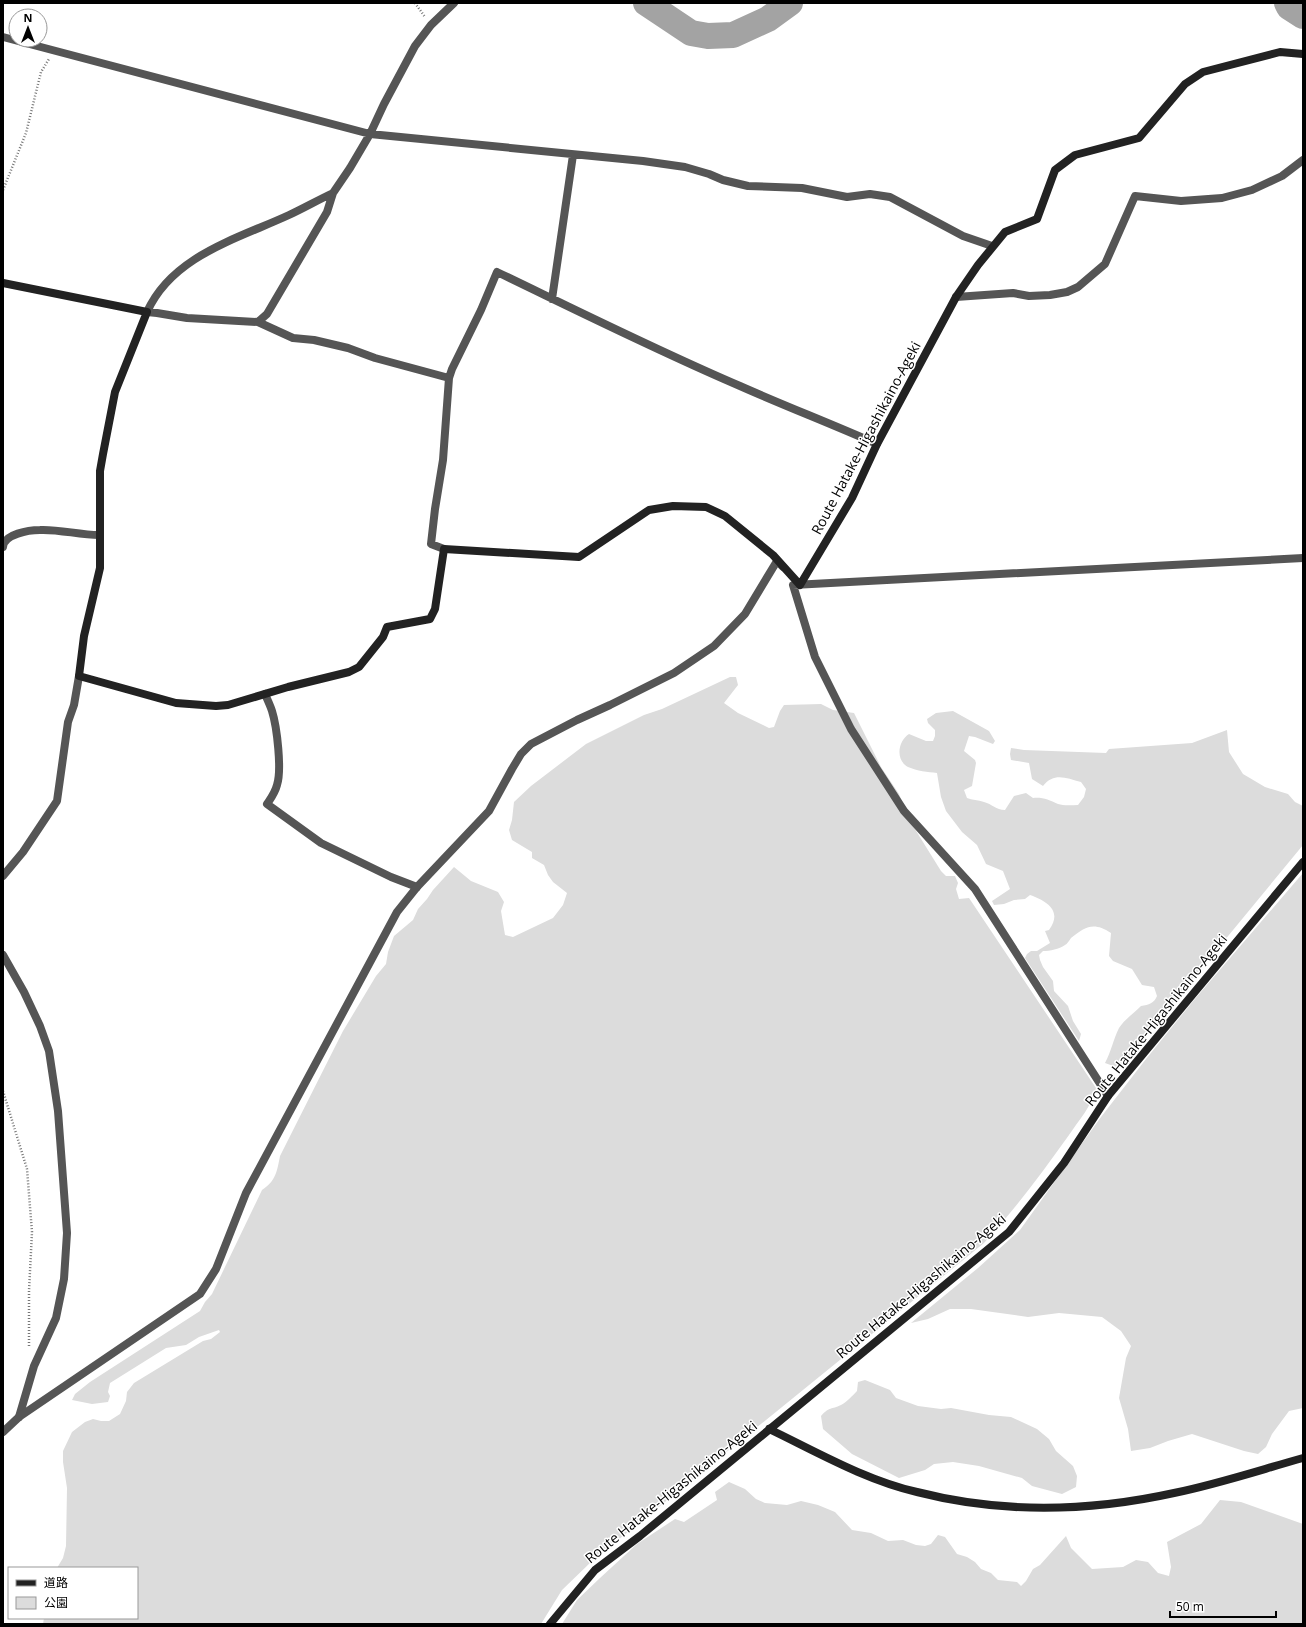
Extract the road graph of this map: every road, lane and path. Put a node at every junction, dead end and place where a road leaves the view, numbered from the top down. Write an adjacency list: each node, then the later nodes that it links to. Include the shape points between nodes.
1 (415, 3): 3 (path)
2 (454, 3): 3 (street)
3 (431, 25): 7 (street, via 408,58)
4 (3, 37): 5 (street)
5 (55, 50): 7 (street); 10 (path, via 41,72 26,133)
6 (1303, 54): 12 (main road, Route Hatake-Higashikaino-Ageki, via 1280,52 1203,72 1185,84 1139,138 1074,154 1055,170 1038,219 1005,232)
7 (370, 134): 8 (street); 11 (street)
8 (573, 155): 12 (street, via 685,167 748,186 802,188 847,197 870,194 890,197 963,236); 15 (street)
9 (1303, 160): 14 (street, via 1270,182 1222,198 1181,201 1135,196 1105,264 1078,287 1067,292 1029,296 1013,293)
10 (3, 190)
11 (333, 193): 16 (street, via 205,252 171,278 153,299); 17 (street, via 327,212 267,314)
12 (992, 246): 14 (main road, Route Hatake-Higashikaino-Ageki)
13 (3, 283): 16 (main road)
14 (956, 297): 19 (main road, Route Hatake-Higashikaino-Ageki)
15 (552, 299): 18 (street, via 497,272); 19 (street, via 663,352)
16 (147, 312): 17 (street, via 188,318); 20 (main road, via 115,392 100,471)
17 (258, 322): 18 (street, via 293,338 348,348)
18 (449, 378): 22 (street, via 443,460 431,544)
19 (877, 444): 24 (main road, Route Hatake-Higashikaino-Ageki, via 852,498)
20 (99, 535): 21 (street, via 31,531 8,538); 25 (main road, via 100,568 84,636)
21 (3, 547)
22 (444, 550): 24 (main road, via 579,556 649,510 673,506 706,507 725,516 773,555); 26 (main road, via 435,609 430,619 387,627 383,637 359,667 349,672)
23 (1303, 558): 24 (street)
24 (800, 585): 29 (street, via 777,561 745,614 714,646 674,674 531,744 521,754 489,811); 32 (street, via 793,585 815,657 851,729 904,811 975,889)
25 (79, 676): 26 (main road, via 162,700 200,706 228,705); 28 (street, via 68,722 57,802 23,852)
26 (265, 694): 29 (street, via 272,712 278,753 277,786 267,804 321,843)
27 (1303, 862): 32 (main road, Route Hatake-Higashikaino-Ageki)
28 (3, 876)
29 (417, 887): 34 (street, via 396,912 313,1066 246,1193 216,1269 200,1294)
30 (3, 955): 33 (street, via 24,992 49,1051 58,1111 67,1233 64,1279 56,1318)
31 (3, 1091): 33 (path, via 28,1170 32,1232 29,1352)
32 (1108, 1096): 35 (main road, Route Hatake-Higashikaino-Ageki, via 1064,1163 1009,1232)
33 (34, 1366): 34 (street)
34 (19, 1416): 36 (street)
35 (770, 1429): 37 (main road, via 865,1475 916,1492 1020,1509 1071,1508 1175,1493); 38 (main road, Route Hatake-Higashikaino-Ageki, via 595,1570)
36 (3, 1432)
37 (1303, 1458)
38 (550, 1624)

